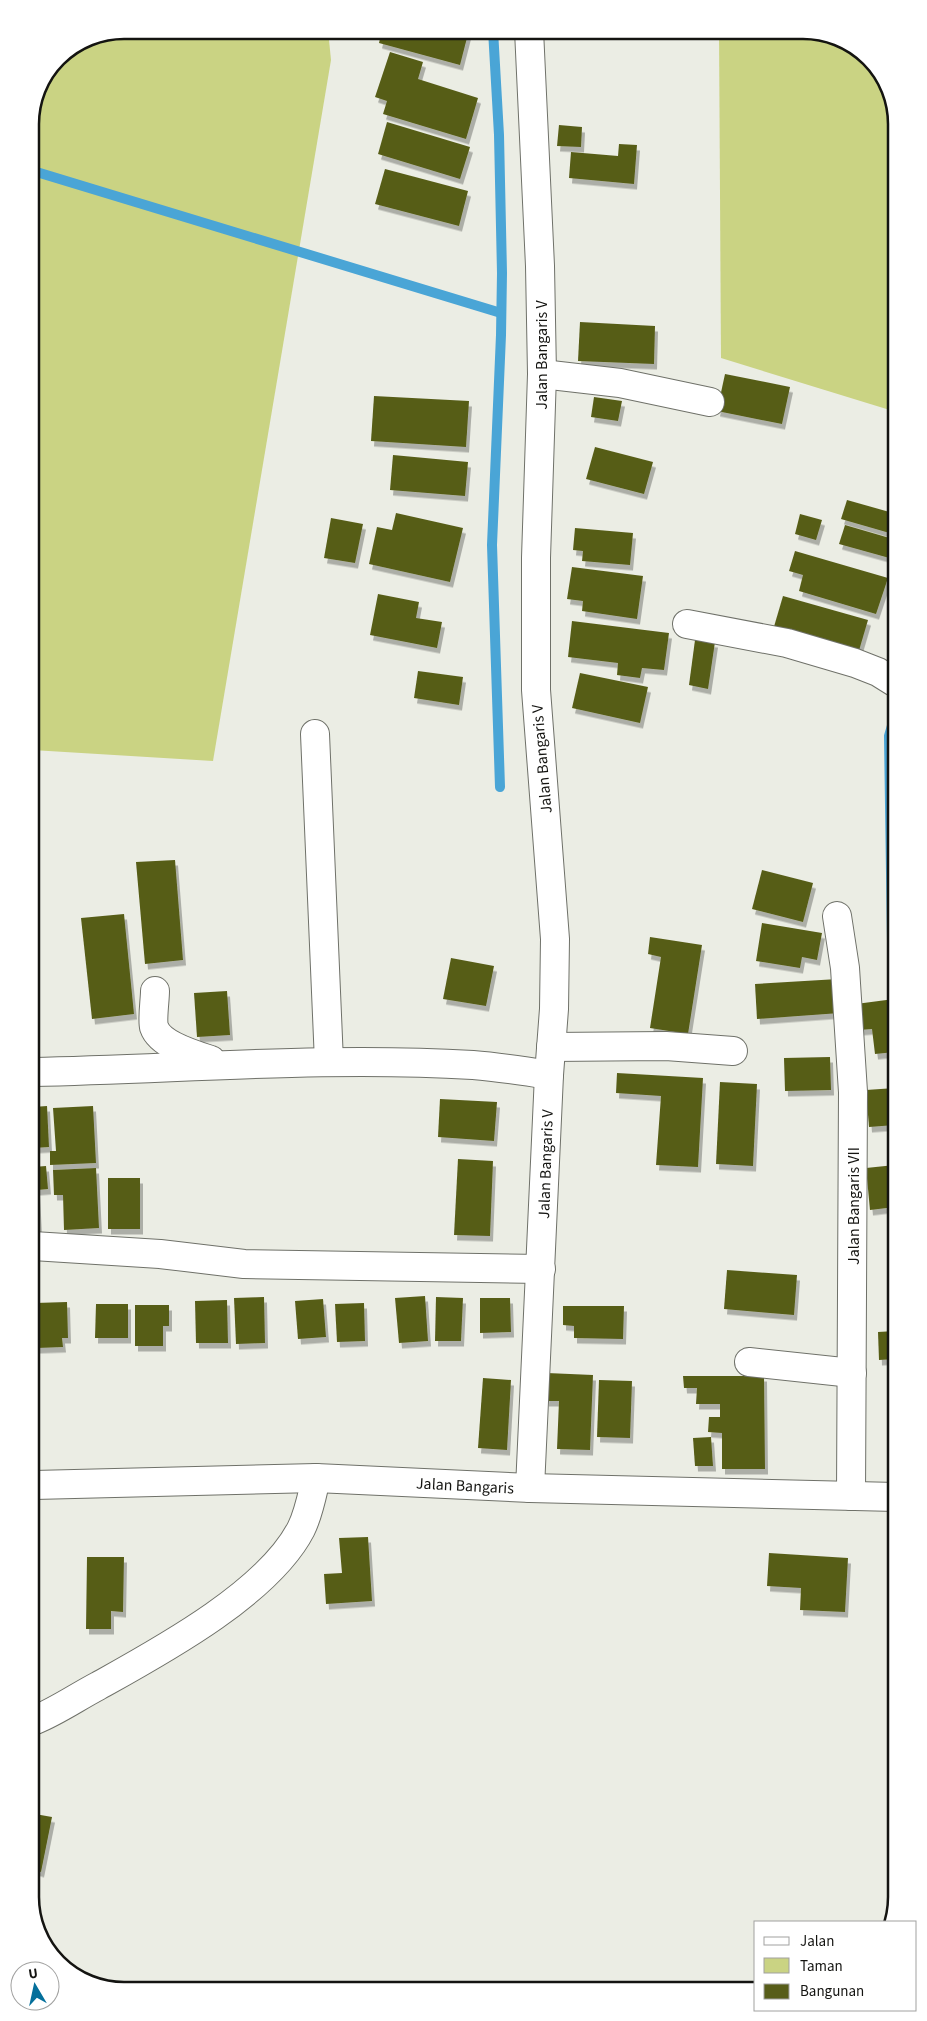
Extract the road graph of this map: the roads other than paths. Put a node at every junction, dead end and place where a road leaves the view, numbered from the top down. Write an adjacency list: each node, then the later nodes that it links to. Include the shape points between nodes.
1 (529, 39): 2 (street, Jalan Bangaris V)
2 (542, 374): 3 (street, via 620,383); 9 (street, Jalan Bangaris V, via 536,558 536,690 555,939)
3 (710, 402)
4 (687, 624): 5 (street, via 787,643 855,662)
5 (888, 679)
6 (315, 734): 11 (street)
7 (837, 916): 18 (street, Jalan Bangaris VII, via 845,968 853,1092)
8 (155, 991): 12 (street, via 154,1027 162,1038 180,1049)
9 (551, 1047): 10 (street, via 666,1046); 14 (street, Jalan Bangaris V)
10 (732, 1050)
11 (329, 1062): 12 (street); 14 (street, via 475,1065)
12 (221, 1064): 13 (street)
13 (39, 1072)
14 (549, 1075): 16 (street, Jalan Bangaris V)
15 (39, 1246): 16 (street, via 160,1254 244,1264)
16 (541, 1268): 21 (street, Jalan Bangaris V)
17 (749, 1362): 18 (street)
18 (852, 1374): 22 (street, Jalan Bangaris VII)
19 (316, 1478): 20 (street, Jalan Bangaris); 21 (street, Jalan Bangaris); 24 (street, via 301,1529 273,1567 250,1589 130,1668)
20 (39, 1484)
21 (530, 1488): 22 (street, Jalan Bangaris)
22 (851, 1496): 23 (street, Jalan Bangaris)
23 (888, 1497)
24 (39, 1717)

